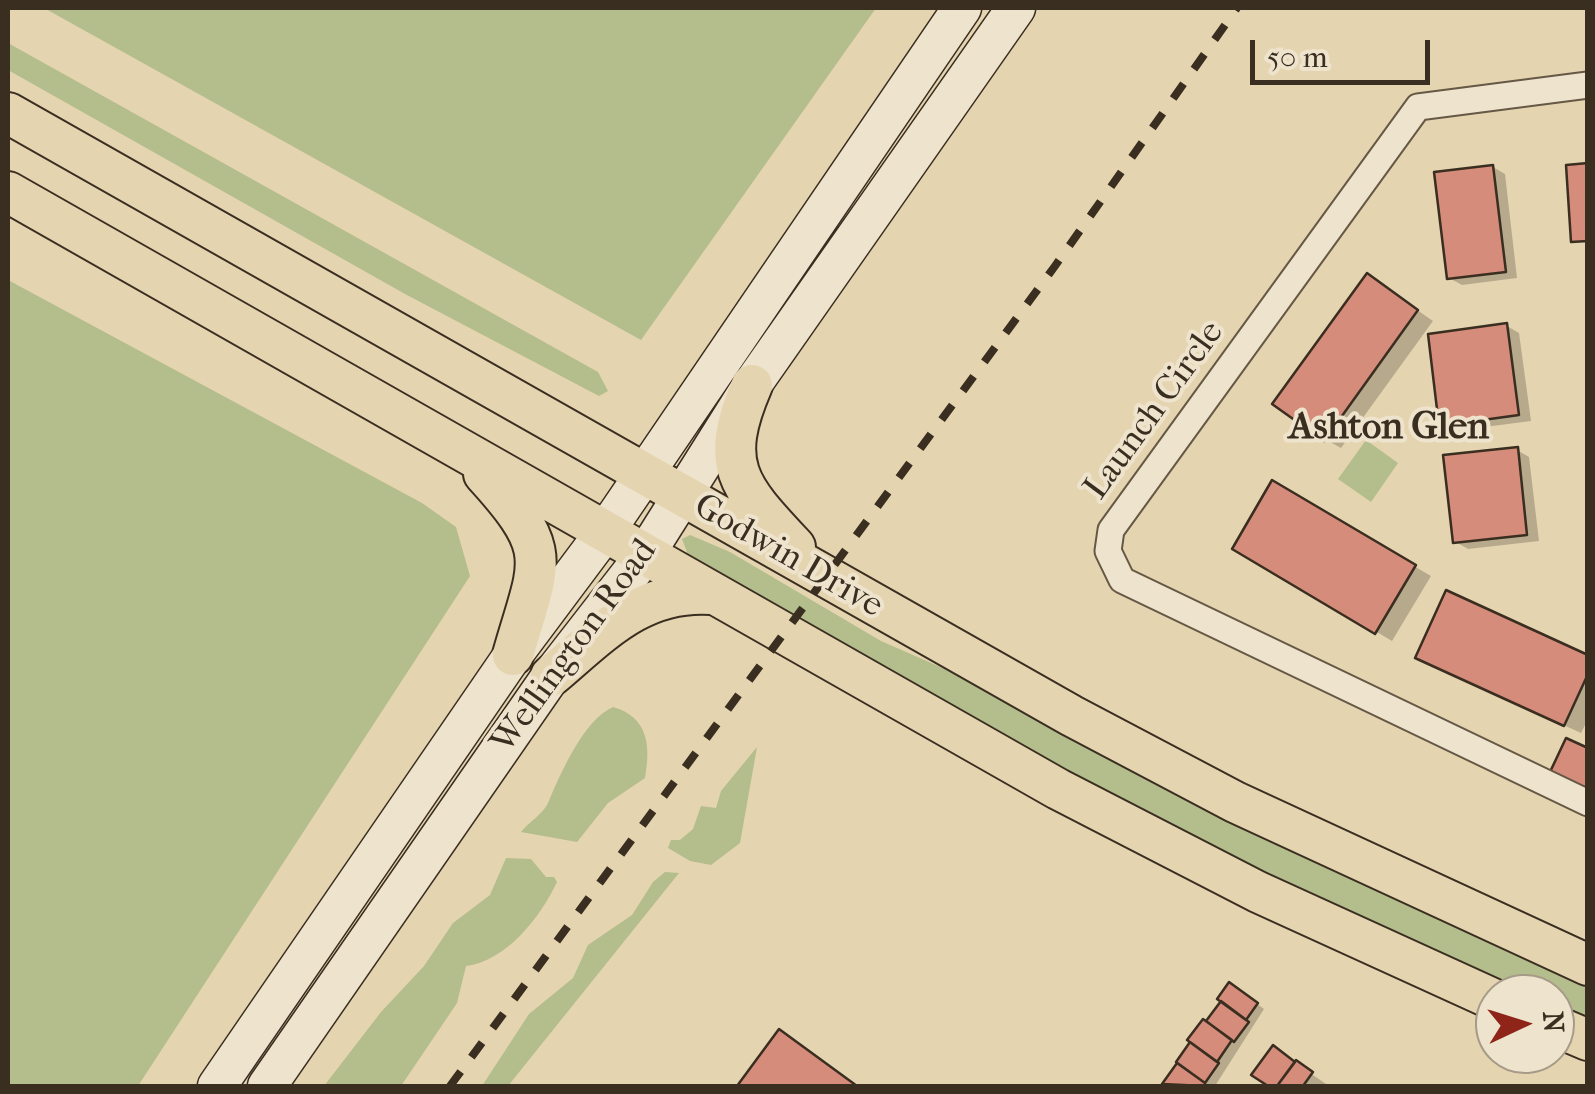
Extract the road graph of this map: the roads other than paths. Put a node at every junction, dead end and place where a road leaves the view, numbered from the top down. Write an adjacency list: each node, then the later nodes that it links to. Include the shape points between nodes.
1 (962, 8): 8 (main road, Wellington Road)
2 (1016, 8): 6 (main road, Wellington Road)
3 (1588, 85): 16 (street, Launch Circle, via 1418,107 1111,530 1108,551 1122,580)
4 (8, 112): 8 (main road, Godwin Drive)
5 (8, 192): 7 (main road, Godwin Drive)
6 (752, 385): 9 (main road, Wellington Road); 12 (main road, via 734,435 738,477 752,501)
7 (465, 452): 10 (main road, Godwin Drive); 14 (main road, via 535,542 540,562)
8 (642, 474): 9 (main road, Godwin Drive); 10 (main road, Wellington Road)
9 (682, 496): 11 (main road, Wellington Road); 12 (main road, Godwin Drive)
10 (604, 532): 11 (main road, Godwin Drive); 14 (main road, Wellington Road)
11 (645, 556): 13 (main road, Godwin Drive); 15 (main road, Wellington Road)
12 (826, 578): 17 (main road, Godwin Drive, via 1235,802)
13 (712, 594): 15 (main road, via 662,596 631,608); 18 (main road, Godwin Drive, via 1058,789 1258,892)
14 (514, 654): 19 (main road, Wellington Road)
15 (551, 676): 20 (main road, Wellington Road)
16 (1588, 803)
17 (1588, 964)
18 (1475, 991)
19 (217, 1086)
20 (267, 1086)

